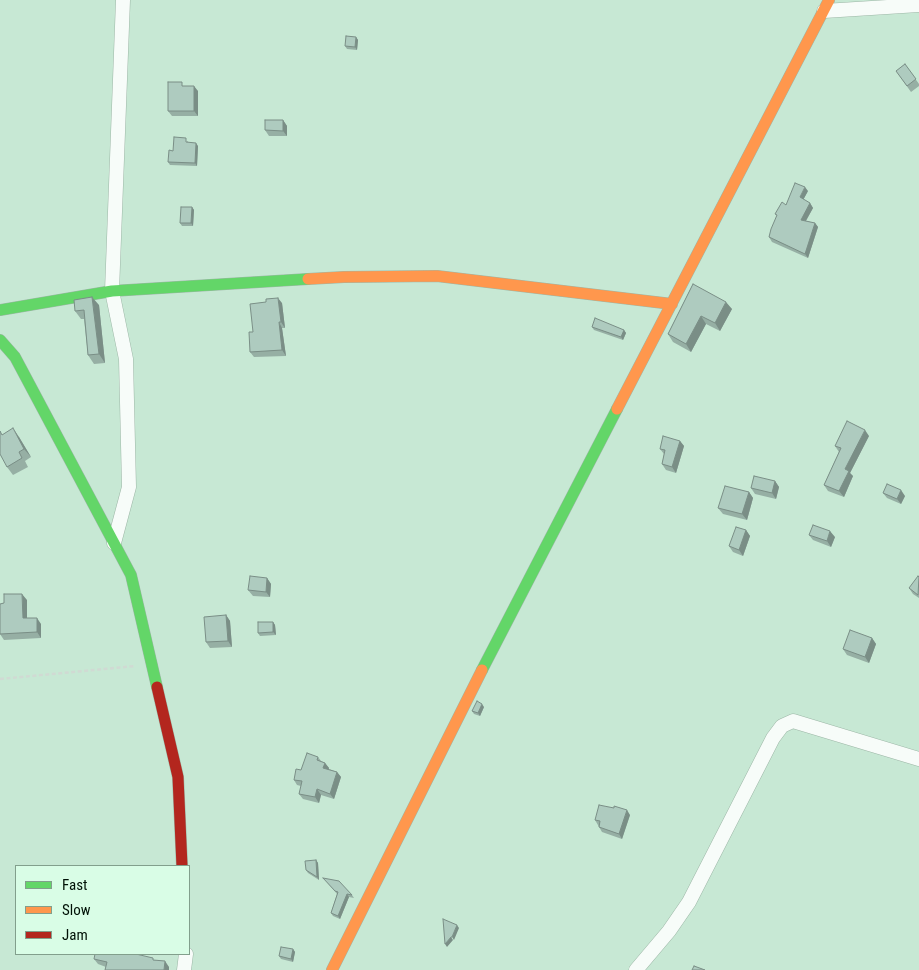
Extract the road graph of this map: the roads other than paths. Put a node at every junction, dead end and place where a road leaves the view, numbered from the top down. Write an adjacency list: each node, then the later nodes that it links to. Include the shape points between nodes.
1 (123, 0): 4 (street)
2 (827, 5): 3 (street); 5 (street)
3 (919, 5)
4 (112, 291): 5 (street, via 437,276); 6 (street); 8 (street, via 126,359 129,487)
5 (672, 304): 13 (street, via 494,647)
6 (0, 310)
7 (0, 340): 8 (street, via 15,358)
8 (114, 543): 10 (street, via 131,575 178,777)
9 (919, 759): 14 (street, via 793,721 782,726 689,902)
10 (182, 865)
11 (186, 955): 12 (street)
12 (184, 970)
13 (332, 970)
14 (636, 970)

